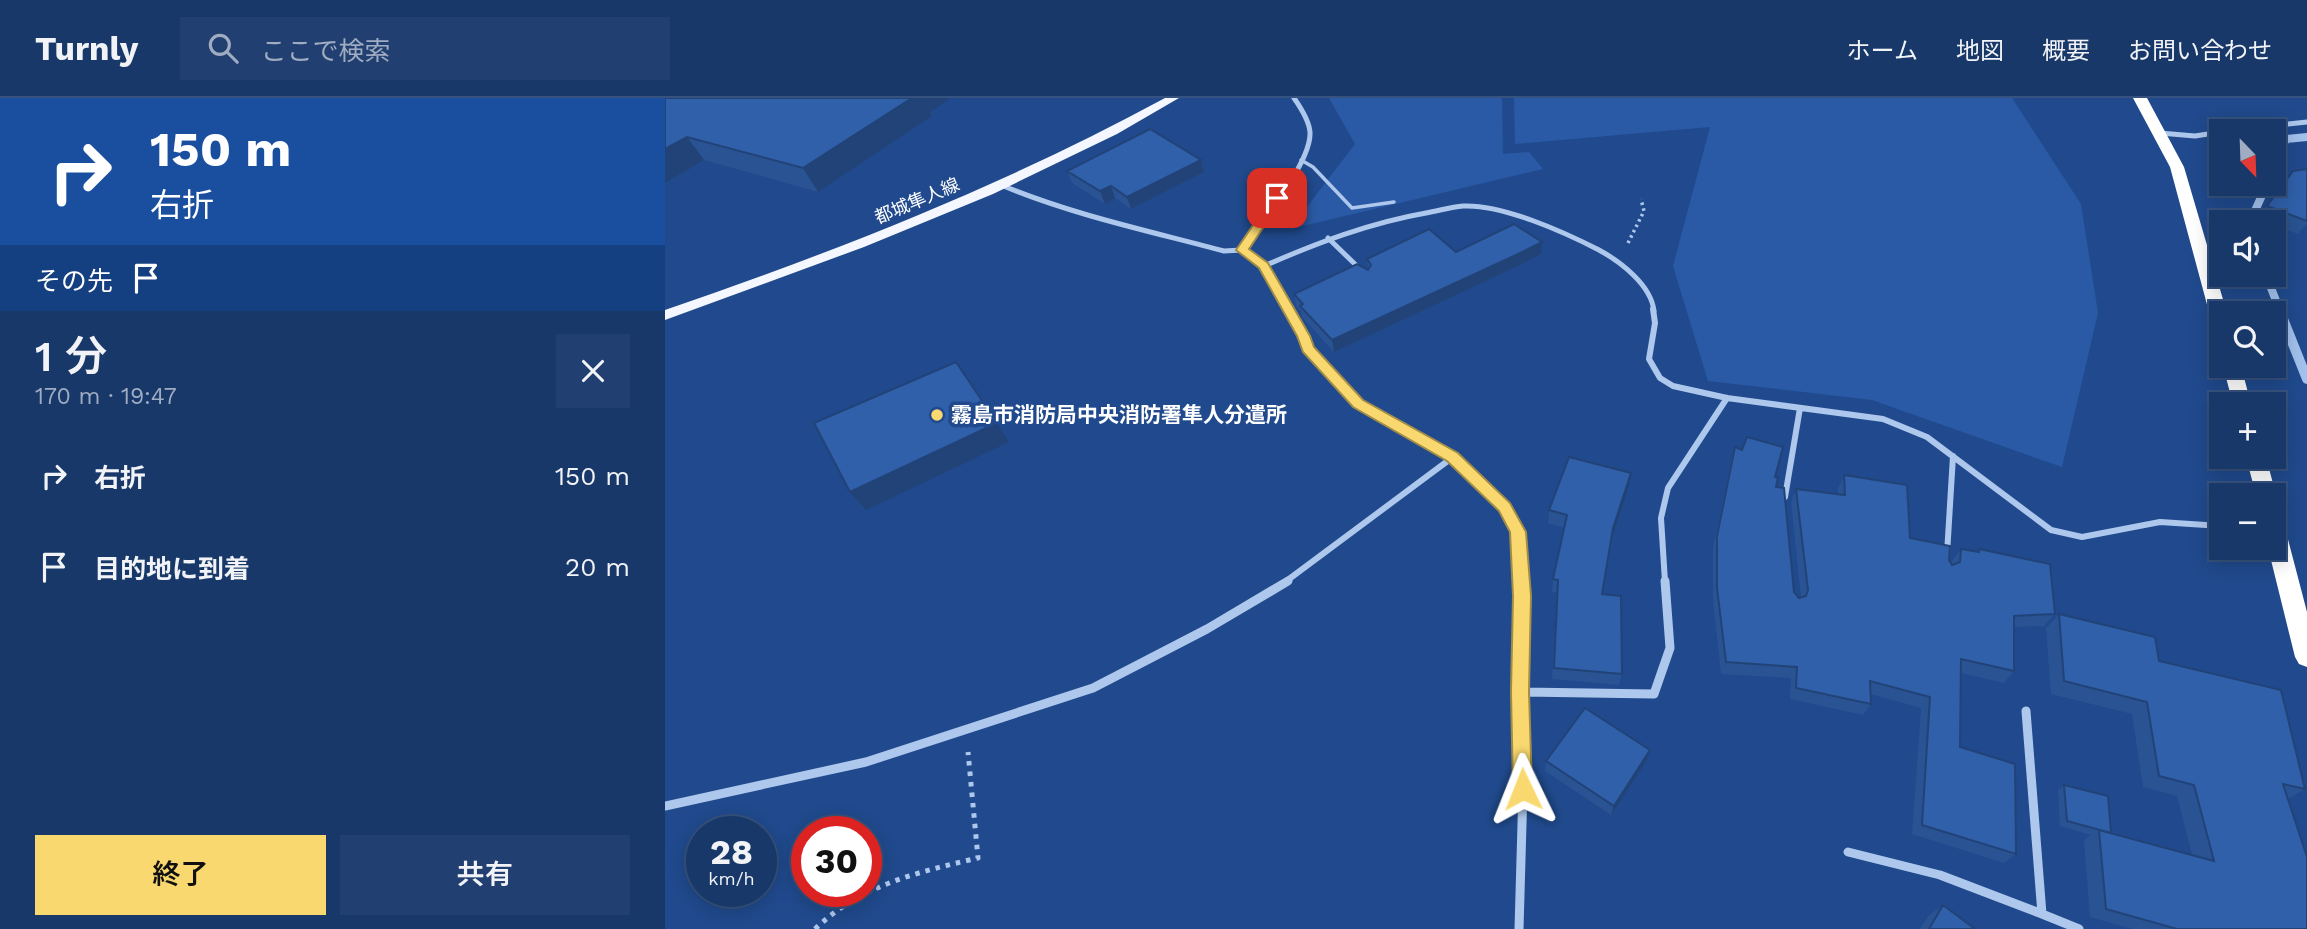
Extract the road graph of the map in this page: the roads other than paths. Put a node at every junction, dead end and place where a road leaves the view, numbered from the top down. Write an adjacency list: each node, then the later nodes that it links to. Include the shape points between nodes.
1 (1173, 98): 9 (main road, 都城隼人線)
2 (1294, 98): 8 (street, via 1310,136)
3 (2140, 98): 6 (highway)
4 (2307, 122): 5 (street)
5 (2286, 124)
6 (2160, 133): 7 (street); 15 (highway, via 2177,167)
7 (2209, 134)
8 (1301, 160): 10 (lane, via 1352,208); 12 (street)
9 (1000, 184): 12 (street, via 1106,219 1224,251); 16 (main road, 都城隼人線, via 897,229)
10 (1394, 202)
11 (1328, 238): 13 (street); 14 (street); 17 (street, via 1463,206 1490,209 1562,231 1611,257 1652,297 1649,359 1660,378 1673,386)
12 (1242, 250): 13 (street)
13 (1264, 265): 20 (street, via 1308,349 1358,403)
14 (1367, 276)
15 (2215, 301)
16 (665, 315)
17 (1727, 398): 18 (street); 26 (street, via 1668,488 1661,518 1670,648 1654,694)
18 (1800, 408): 19 (street, via 1883,419 1927,437); 21 (street)
19 (1953, 456): 22 (street, via 2051,530 2081,537 2160,522); 23 (street)
20 (1453, 457): 26 (street, via 1504,507 1518,532); 28 (street, via 1283,584 1093,688 866,762)
21 (1785, 503)
22 (2209, 525)
23 (1947, 559)
24 (2282, 560): 25 (highway)
25 (2307, 657)
26 (1520, 692): 31 (street)
27 (2027, 711): 30 (street)
28 (665, 806)
29 (1848, 852): 30 (street, via 1940,875)
30 (2042, 914): 32 (street)
31 (1519, 929)
32 (2079, 929)

